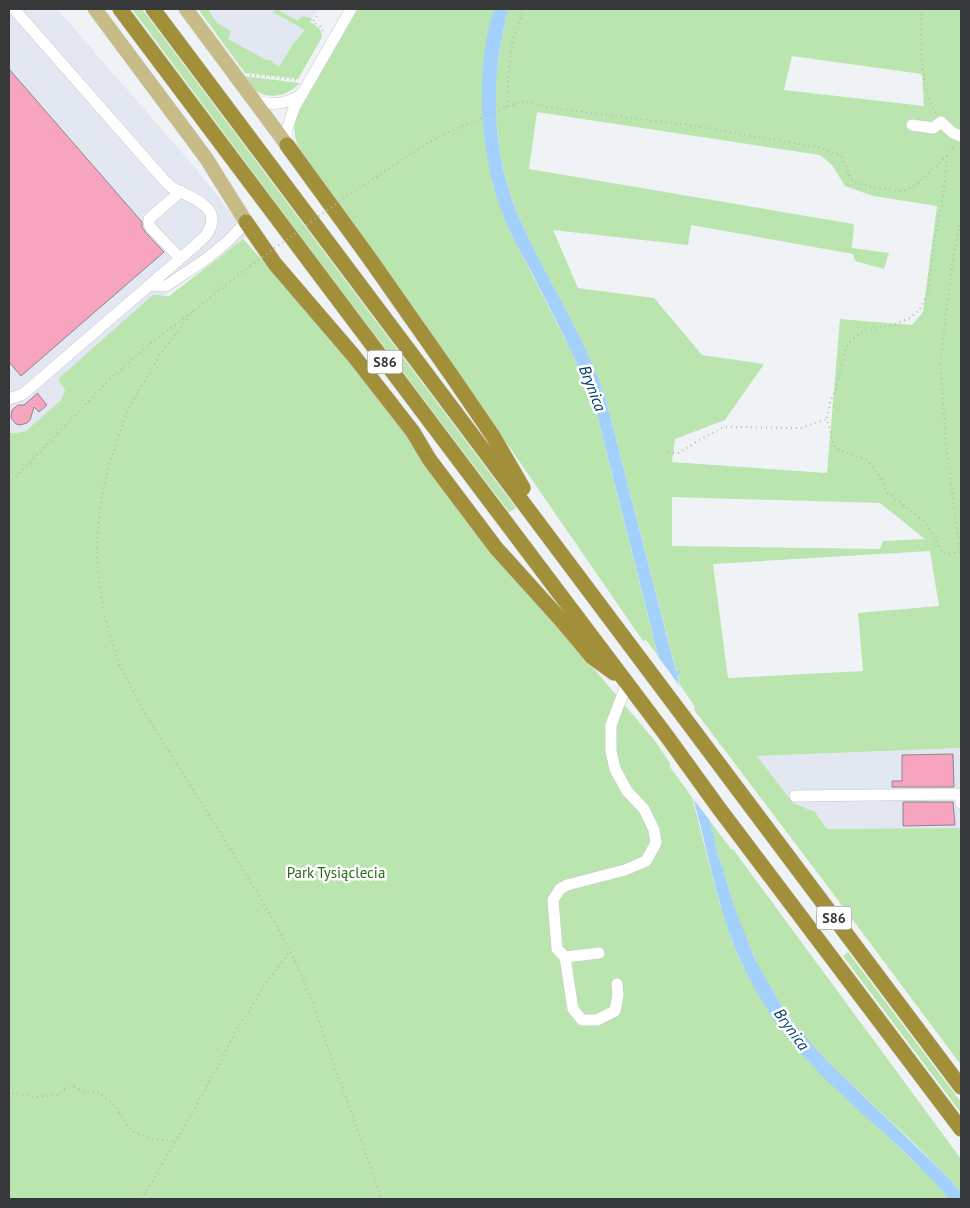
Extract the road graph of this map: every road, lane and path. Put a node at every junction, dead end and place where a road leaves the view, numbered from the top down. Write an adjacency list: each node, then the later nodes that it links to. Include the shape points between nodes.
1 (14, 9): 21 (street, via 164,180)
2 (95, 9): 23 (main road, via 206,158)
3 (120, 9): 34 (highway, S86)
4 (153, 9): 31 (highway, S86)
5 (186, 9): 14 (main road)
6 (351, 9): 13 (street)
7 (524, 9): 15 (path, via 513,40)
8 (921, 9): 16 (path, via 924,82)
9 (317, 16): 10 (path, via 313,22 321,27)
10 (324, 39)
11 (244, 74): 12 (path)
12 (299, 80)
13 (302, 94): 14 (street, via 282,103); 19 (street, via 289,124)
14 (255, 101): 19 (main road)
15 (506, 107): 20 (path, via 523,101 817,147 842,157 854,182 896,191 916,186); 26 (path, bridge, via 438,137 408,155 250,266)
16 (941, 122): 17 (street, via 933,128); 18 (street)
17 (912, 125)
18 (959, 140): 20 (path)
19 (287, 145): 31 (highway, via 493,436)
20 (947, 156): 28 (path, via 928,292 920,309 910,318 890,326 865,330 851,340 845,350)
21 (181, 192): 24 (street, via 150,219 152,229); 24 (street, via 204,205 212,218 208,233)
22 (961, 220): 32 (path, via 953,257 940,362 946,443)
23 (246, 222): 25 (street, via 206,259 166,286); 34 (highway, via 275,264 353,355 413,432 429,459 496,548 592,657)
24 (180, 258): 25 (street)
25 (150, 285): 27 (street, via 29,389)
26 (193, 312): 30 (path, via 151,342 110,379); 37 (path, via 162,352 136,395 109,465 98,525 101,595 118,662 141,707)
27 (9, 399)
28 (827, 418): 29 (path, via 801,428 724,427 679,453); 32 (path, via 835,448 867,460 880,476 887,492 924,522 941,552)
29 (668, 452)
30 (9, 484)
31 (551, 540): 41 (highway, S86)
32 (961, 552): 33 (path)
33 (961, 560)
34 (627, 683): 39 (street, via 611,725 611,751 615,770 627,791 644,809 656,843 646,861 560,889 553,900 557,949); 43 (highway, S86)
35 (795, 796): 36 (street, via 957,794)
36 (961, 803)
37 (290, 951): 44 (path, via 230,1039 222,1060); 46 (path, via 319,1019)
38 (599, 953): 39 (street)
39 (565, 957): 40 (street, via 573,1009 582,1020 597,1020 615,1011)
40 (617, 984)
41 (961, 1087)
42 (9, 1090): 44 (path, via 36,1097 59,1095 64,1089 74,1087 85,1092 97,1091 115,1105 134,1132 152,1139)
43 (961, 1129)
44 (175, 1141): 45 (path)
45 (142, 1199)
46 (382, 1199)

